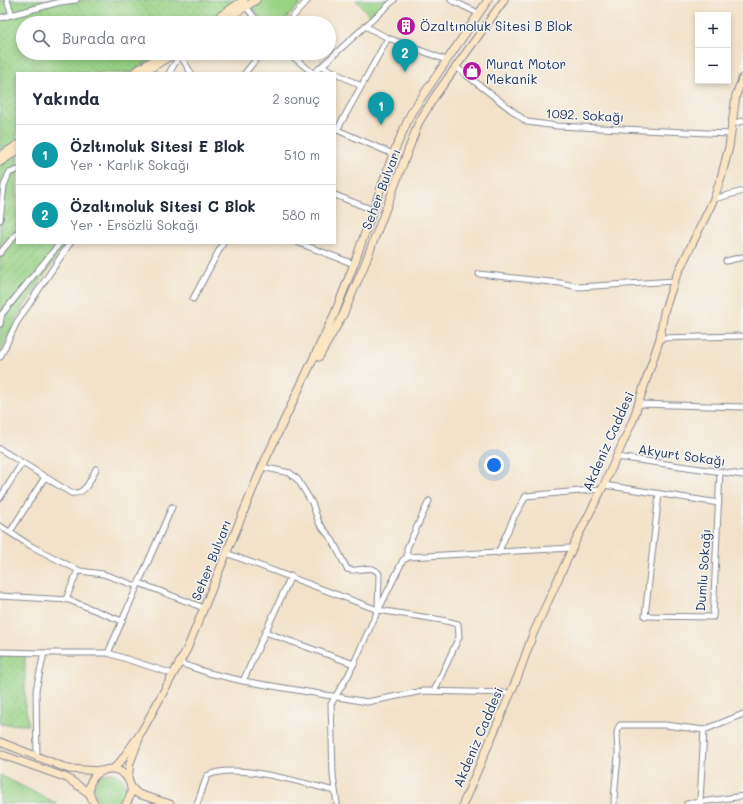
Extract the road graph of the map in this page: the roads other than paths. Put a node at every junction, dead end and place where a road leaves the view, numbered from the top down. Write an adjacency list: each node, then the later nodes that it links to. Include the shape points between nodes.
1 (7, 0): 12 (street)
2 (76, 0): 12 (street)
3 (256, 0): 10 (street)
4 (308, 0): 16 (street)
5 (394, 0): 18 (street)
6 (451, 0): 11 (street)
7 (488, 0): 11 (street, Seher Bulvarı)
8 (504, 0): 30 (street, Seher Bulvarı)
9 (234, 3): 10 (street); 13 (street)
10 (245, 3): 14 (street); 15 (street)
11 (478, 13): 28 (street, Seher Bulvarı)
12 (12, 15): 17 (street)
13 (218, 16)
14 (229, 16)
15 (253, 16)
16 (293, 16)
17 (0, 18)
18 (365, 26): 19 (street); 20 (street)
19 (388, 38): 28 (street); 41 (street)
20 (336, 53)
21 (154, 60): 31 (street)
22 (167, 60): 32 (street)
23 (175, 60): 33 (street)
24 (182, 60): 34 (street)
25 (255, 60): 35 (street)
26 (297, 60): 36 (street)
27 (328, 60): 29 (street)
28 (446, 60): 48 (street, Seher Bulvarı, via 411,114)
29 (322, 66): 37 (street); 38 (street)
30 (456, 67): 45 (street, 1092. Sokağı, via 527,122 557,126); 73 (street, Seher Bulvarı, via 419,122 343,315)
31 (135, 72)
32 (145, 72)
33 (169, 72)
34 (190, 72)
35 (246, 72)
36 (313, 72)
37 (315, 72)
38 (334, 72)
39 (336, 73): 41 (street)
40 (743, 77): 43 (street, Akdeniz Caddesi, via 736,95)
41 (361, 86): 44 (street)
42 (743, 121): 43 (street)
43 (731, 124): 45 (street, Akdeniz Caddesi)
44 (336, 129): 48 (street)
45 (730, 134): 54 (street, Akdeniz Caddesi)
46 (16, 146): 49 (street)
47 (16, 152): 50 (street)
48 (393, 154): 55 (street, Seher Bulvarı)
49 (0, 156)
50 (0, 162)
51 (16, 170): 56 (street, via 9,174 4,186)
52 (743, 191): 54 (street)
53 (336, 195): 55 (street)
54 (714, 199): 67 (street, Akdeniz Caddesi)
55 (373, 210): 65 (street, Seher Bulvarı)
56 (0, 220)
57 (16, 234): 62 (street)
58 (59, 244): 69 (street, via 2,314)
59 (69, 244): 72 (street, via 17,322)
60 (222, 244): 68 (street)
61 (302, 244): 65 (street)
62 (0, 253)
63 (743, 257): 64 (street)
64 (726, 261)
65 (354, 264): 73 (street, Seher Bulvarı)
66 (479, 274): 67 (street, via 579,287)
67 (675, 281): 71 (street, Akdeniz Caddesi, via 664,312)
68 (193, 299)
69 (0, 324)
70 (742, 336): 71 (street)
71 (660, 338): 74 (street, Akdeniz Caddesi)
72 (0, 357)
73 (297, 396): 79 (street, Seher Bulvarı)
74 (639, 404): 75 (street); 77 (street, Akdeniz Caddesi)
75 (743, 407)
76 (0, 449): 78 (street)
77 (617, 457): 81 (street, Akyurt Sokağı); 84 (street, Akdeniz Caddesi)
78 (22, 463): 83 (street); 86 (street)
79 (262, 467): 93 (street, Seher Bulvarı); 102 (street, via 290,474 298,480 347,569 354,571 370,568 378,572)
80 (96, 469): 83 (street, via 87,486 78,493 71,493)
81 (720, 471): 82 (street, Akyurt Sokağı); 88 (street, Dumlu Sokağı)
82 (743, 474)
83 (45, 477): 91 (street)
84 (603, 487): 85 (street); 92 (street, Akdeniz Caddesi); 94 (street, via 526,496)
85 (659, 494): 88 (street); 88 (street, Dumlu Sokağı, via 645,616 713,617)
86 (0, 498)
87 (429, 501): 95 (street, via 407,548)
88 (719, 503)
89 (172, 507): 98 (street)
90 (0, 526): 91 (street)
91 (10, 532): 96 (street)
92 (572, 548): 94 (street); 113 (street, Akdeniz Caddesi)
93 (226, 553): 97 (street); 101 (street, Seher Bulvarı)
94 (498, 553): 95 (street)
95 (407, 558): 102 (street, via 403,560)
96 (78, 570): 98 (street, via 103,574); 100 (street)
97 (291, 576): 102 (street); 104 (street)
98 (138, 585): 101 (street); 103 (street)
99 (0, 596): 100 (street)
100 (66, 599): 103 (street)
101 (204, 608): 108 (street, Seher Bulvarı)
102 (378, 610): 109 (street); 112 (street, via 458,624 458,637)
103 (122, 620): 107 (street)
104 (265, 632): 109 (street); 111 (street)
105 (0, 652): 106 (street)
106 (44, 653): 107 (street); 120 (street, via 36,690)
107 (108, 653): 110 (street)
108 (179, 664): 110 (street, Seher Bulvarı); 111 (street)
109 (354, 664): 114 (street)
110 (173, 674): 117 (street, Seher Bulvarı)
111 (243, 681): 114 (street)
112 (434, 691): 113 (street); 114 (street, via 367,702)
113 (510, 692): 132 (street, Akdeniz Caddesi)
114 (336, 697): 124 (street, via 331,704)
115 (743, 714): 116 (street)
116 (704, 730): 127 (street); 133 (street, via 665,725 620,725 614,777)
117 (142, 731): 121 (street, Seher Bulvarı); 123 (street, Seher Bulvarı, via 130,763)
118 (0, 742): 120 (street)
119 (0, 754): 126 (street, via 67,778)
120 (37, 758): 122 (street, via 69,769)
121 (113, 769): 122 (street); 123 (street, via 123,773)
122 (101, 771): 126 (street, via 91,782)
123 (130, 783): 128 (street, Seher Bulvarı, via 131,794); 129 (street, via 138,794)
124 (335, 791): 130 (street, via 256,772 221,773 207,776); 131 (street)
125 (743, 796): 127 (street)
126 (92, 800)
127 (700, 801): 134 (street)
128 (126, 804)
129 (170, 804)
130 (197, 804)
131 (336, 804)
132 (463, 804)
133 (614, 804)
134 (687, 804)

